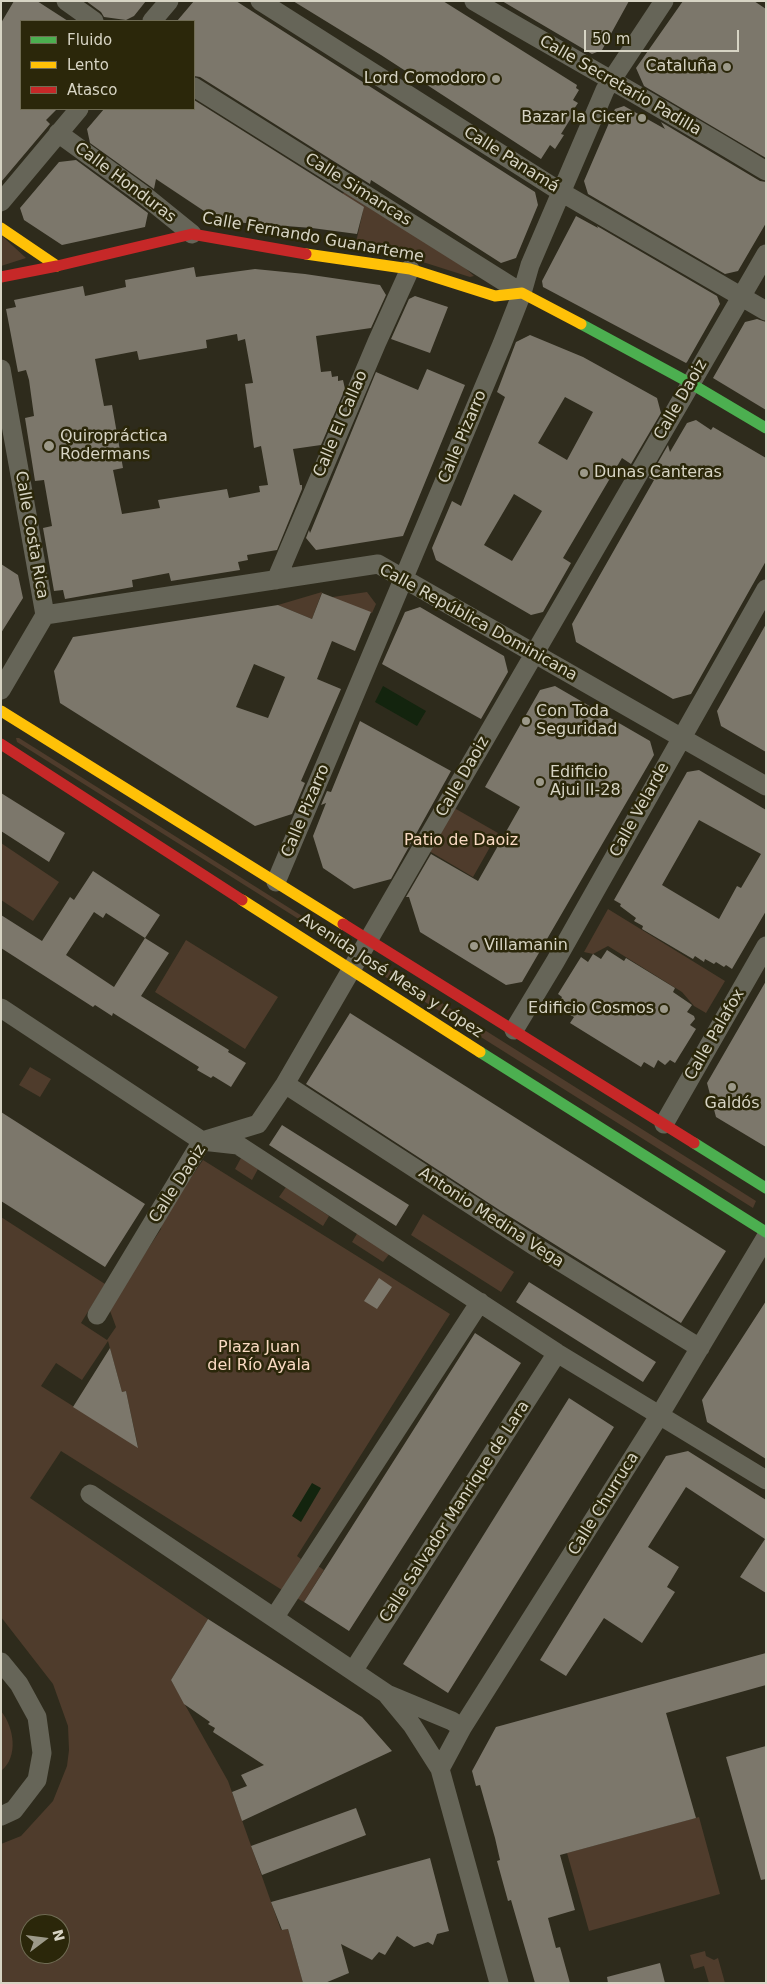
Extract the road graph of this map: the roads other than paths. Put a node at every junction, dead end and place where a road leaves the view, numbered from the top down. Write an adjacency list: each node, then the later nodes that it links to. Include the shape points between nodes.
1 (66, 1): 6 (street)
2 (168, 1): 7 (street)
3 (260, 1): 13 (street, Calle Panamá)
4 (474, 1): 8 (street, Calle Secretario Padilla)
5 (664, 1): 8 (street, Calle Pizarro)
6 (93, 20)
7 (153, 20)
8 (610, 81): 12 (street, Calle Secretario Padilla, via 666,110); 13 (street, Calle Pizarro)
9 (195, 88): 21 (street, Calle Simancas)
10 (78, 110): 11 (street)
11 (58, 133): 14 (street); 16 (street, Calle Honduras)
12 (766, 171)
13 (562, 192): 21 (street, Calle Pizarro, via 530,265); 22 (street, Calle Panamá)
14 (1, 202)
15 (1, 228): 18 (street)
16 (192, 234): 18 (street, Calle Fernando Guanarteme); 19 (street, Calle Fernando Guanarteme)
17 (766, 254): 22 (street, Calle Daoiz)
18 (57, 266): 20 (street, Calle Fernando Guanarteme)
19 (410, 270): 21 (street, Calle Fernando Guanarteme, via 495,296); 28 (street, Calle El Callao)
20 (1, 276)
21 (522, 293): 25 (street); 27 (street, Calle Pizarro)
22 (741, 296): 23 (street, Calle Panamá); 25 (street, Calle Daoiz)
23 (766, 311)
24 (1, 369): 30 (street, Calle Costa Rica)
25 (690, 384): 26 (street); 31 (street, Calle Daoiz)
26 (766, 428)
27 (404, 578): 28 (street, Calle República Dominicana, via 378,564); 31 (street, Calle República Dominicana); 37 (street, Calle Pizarro)
28 (276, 580): 30 (street, Calle República Dominicana)
29 (766, 589): 34 (street, Calle Velarde)
30 (45, 615): 32 (street, Calle Costa Rica)
31 (535, 654): 34 (street, Calle República Dominicana); 38 (street, Calle Daoiz)
32 (1, 690)
33 (1, 711): 37 (street, Avenida José Mesa y López)
34 (680, 737): 36 (street, Calle República Dominicana); 42 (street, Calle Velarde)
35 (1, 744): 40 (street, Avenida José Mesa y López)
36 (766, 786)
37 (276, 882): 38 (street, Avenida José Mesa y López)
38 (370, 939): 40 (street, Calle Daoiz); 42 (street, Avenida José Mesa y López)
39 (766, 946): 44 (street, Calle Palafox)
40 (351, 970): 43 (street, Calle Daoiz); 47 (street, Avenida José Mesa y López)
41 (1, 1008): 45 (street)
42 (514, 1030): 44 (street, Avenida José Mesa y López)
43 (285, 1084): 45 (street, Calle Daoiz, via 258,1124); 51 (street, Antonio Medina Vega, via 536,1247)
44 (664, 1124): 46 (street, Avenida José Mesa y López)
45 (202, 1141): 49 (street, via 238,1145); 50 (street, Calle Daoiz)
46 (766, 1188)
47 (766, 1232)
48 (766, 1237): 51 (street, Calle Churruca)
49 (480, 1302): 52 (street); 56 (street)
50 (97, 1315)
51 (700, 1348): 53 (street, Calle Churruca)
52 (557, 1353): 53 (street); 58 (street, Calle Salvador Manrique de Lara)
53 (659, 1416): 54 (street); 60 (street, Calle Churruca)
54 (766, 1480)
55 (90, 1494): 56 (street)
56 (274, 1618): 58 (street)
57 (1, 1662): 62 (street, via 19,1684 37,1716 42,1754 37,1780 14,1810)
58 (353, 1671): 59 (street)
59 (387, 1694): 60 (street); 61 (street, via 412,1725)
60 (462, 1728): 61 (street, Calle Churruca)
61 (440, 1769): 63 (street)
62 (1, 1816)
63 (498, 1983)

